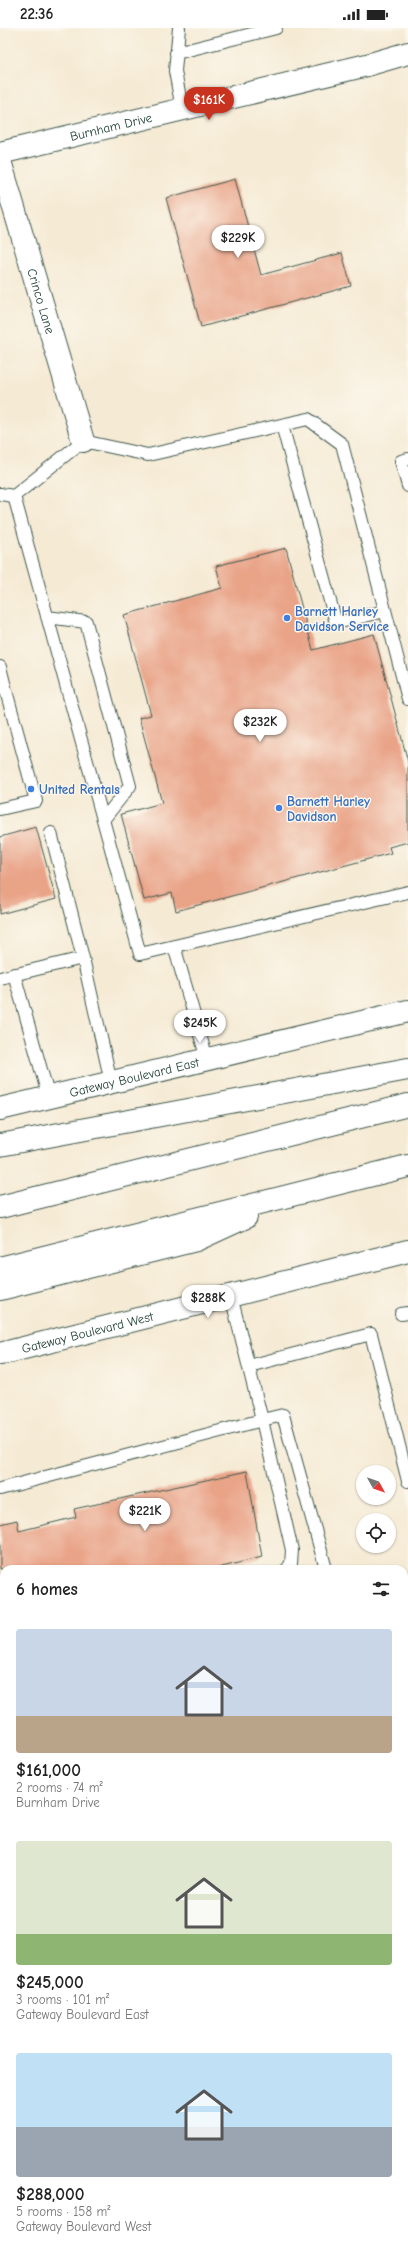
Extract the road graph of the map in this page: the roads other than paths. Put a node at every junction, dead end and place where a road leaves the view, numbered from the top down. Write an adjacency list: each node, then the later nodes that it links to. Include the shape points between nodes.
1 (179, 28): 3 (lane)
2 (276, 28): 3 (lane)
3 (176, 53): 5 (lane, via 175,71)
4 (408, 53): 5 (main road, Burnham Drive)
5 (182, 109): 6 (main road, Burnham Drive)
6 (0, 153)
7 (0, 161): 9 (main road, Crinco Lane)
8 (282, 425): 9 (lane, via 148,455); 14 (lane, via 308,419 342,444); 14 (lane, via 336,623)
9 (84, 441): 13 (lane)
10 (408, 459): 11 (lane, via 402,461)
11 (408, 486)
12 (0, 494): 13 (lane)
13 (14, 496): 15 (lane)
14 (385, 611): 18 (lane)
15 (47, 617): 20 (lane); 20 (lane, via 86,622 130,786)
16 (0, 667): 17 (lane)
17 (3, 688): 19 (lane, via 36,801)
18 (408, 700)
19 (0, 809)
20 (103, 820): 23 (lane, via 140,954)
21 (51, 833): 24 (lane)
22 (408, 892): 23 (lane)
23 (174, 946): 28 (lane)
24 (83, 958): 25 (lane); 30 (lane)
25 (14, 974): 26 (lane); 31 (lane)
26 (0, 978)
27 (408, 1011): 28 (main road, Gateway Boulevard East)
28 (207, 1059): 30 (main road, Gateway Boulevard East)
29 (408, 1070): 34 (main road)
30 (111, 1082): 31 (main road, Gateway Boulevard East)
31 (49, 1098): 33 (main road, Gateway Boulevard East)
32 (408, 1105): 37 (main road)
33 (0, 1109)
34 (0, 1145)
35 (408, 1166): 36 (main road)
36 (297, 1194): 39 (main road); 40 (main road, via 196,1240)
37 (0, 1208)
38 (408, 1251): 41 (main road, Gateway Boulevard West)
39 (0, 1268)
40 (0, 1289)
41 (231, 1296): 42 (main road, Gateway Boulevard West); 43 (lane)
42 (0, 1354)
43 (248, 1366): 44 (lane); 45 (lane, via 371,1334)
44 (262, 1420): 46 (lane); 47 (lane, via 292,1550); 48 (lane, via 283,1415)
45 (408, 1481)
46 (0, 1489)
47 (289, 1565)
48 (325, 1565)

